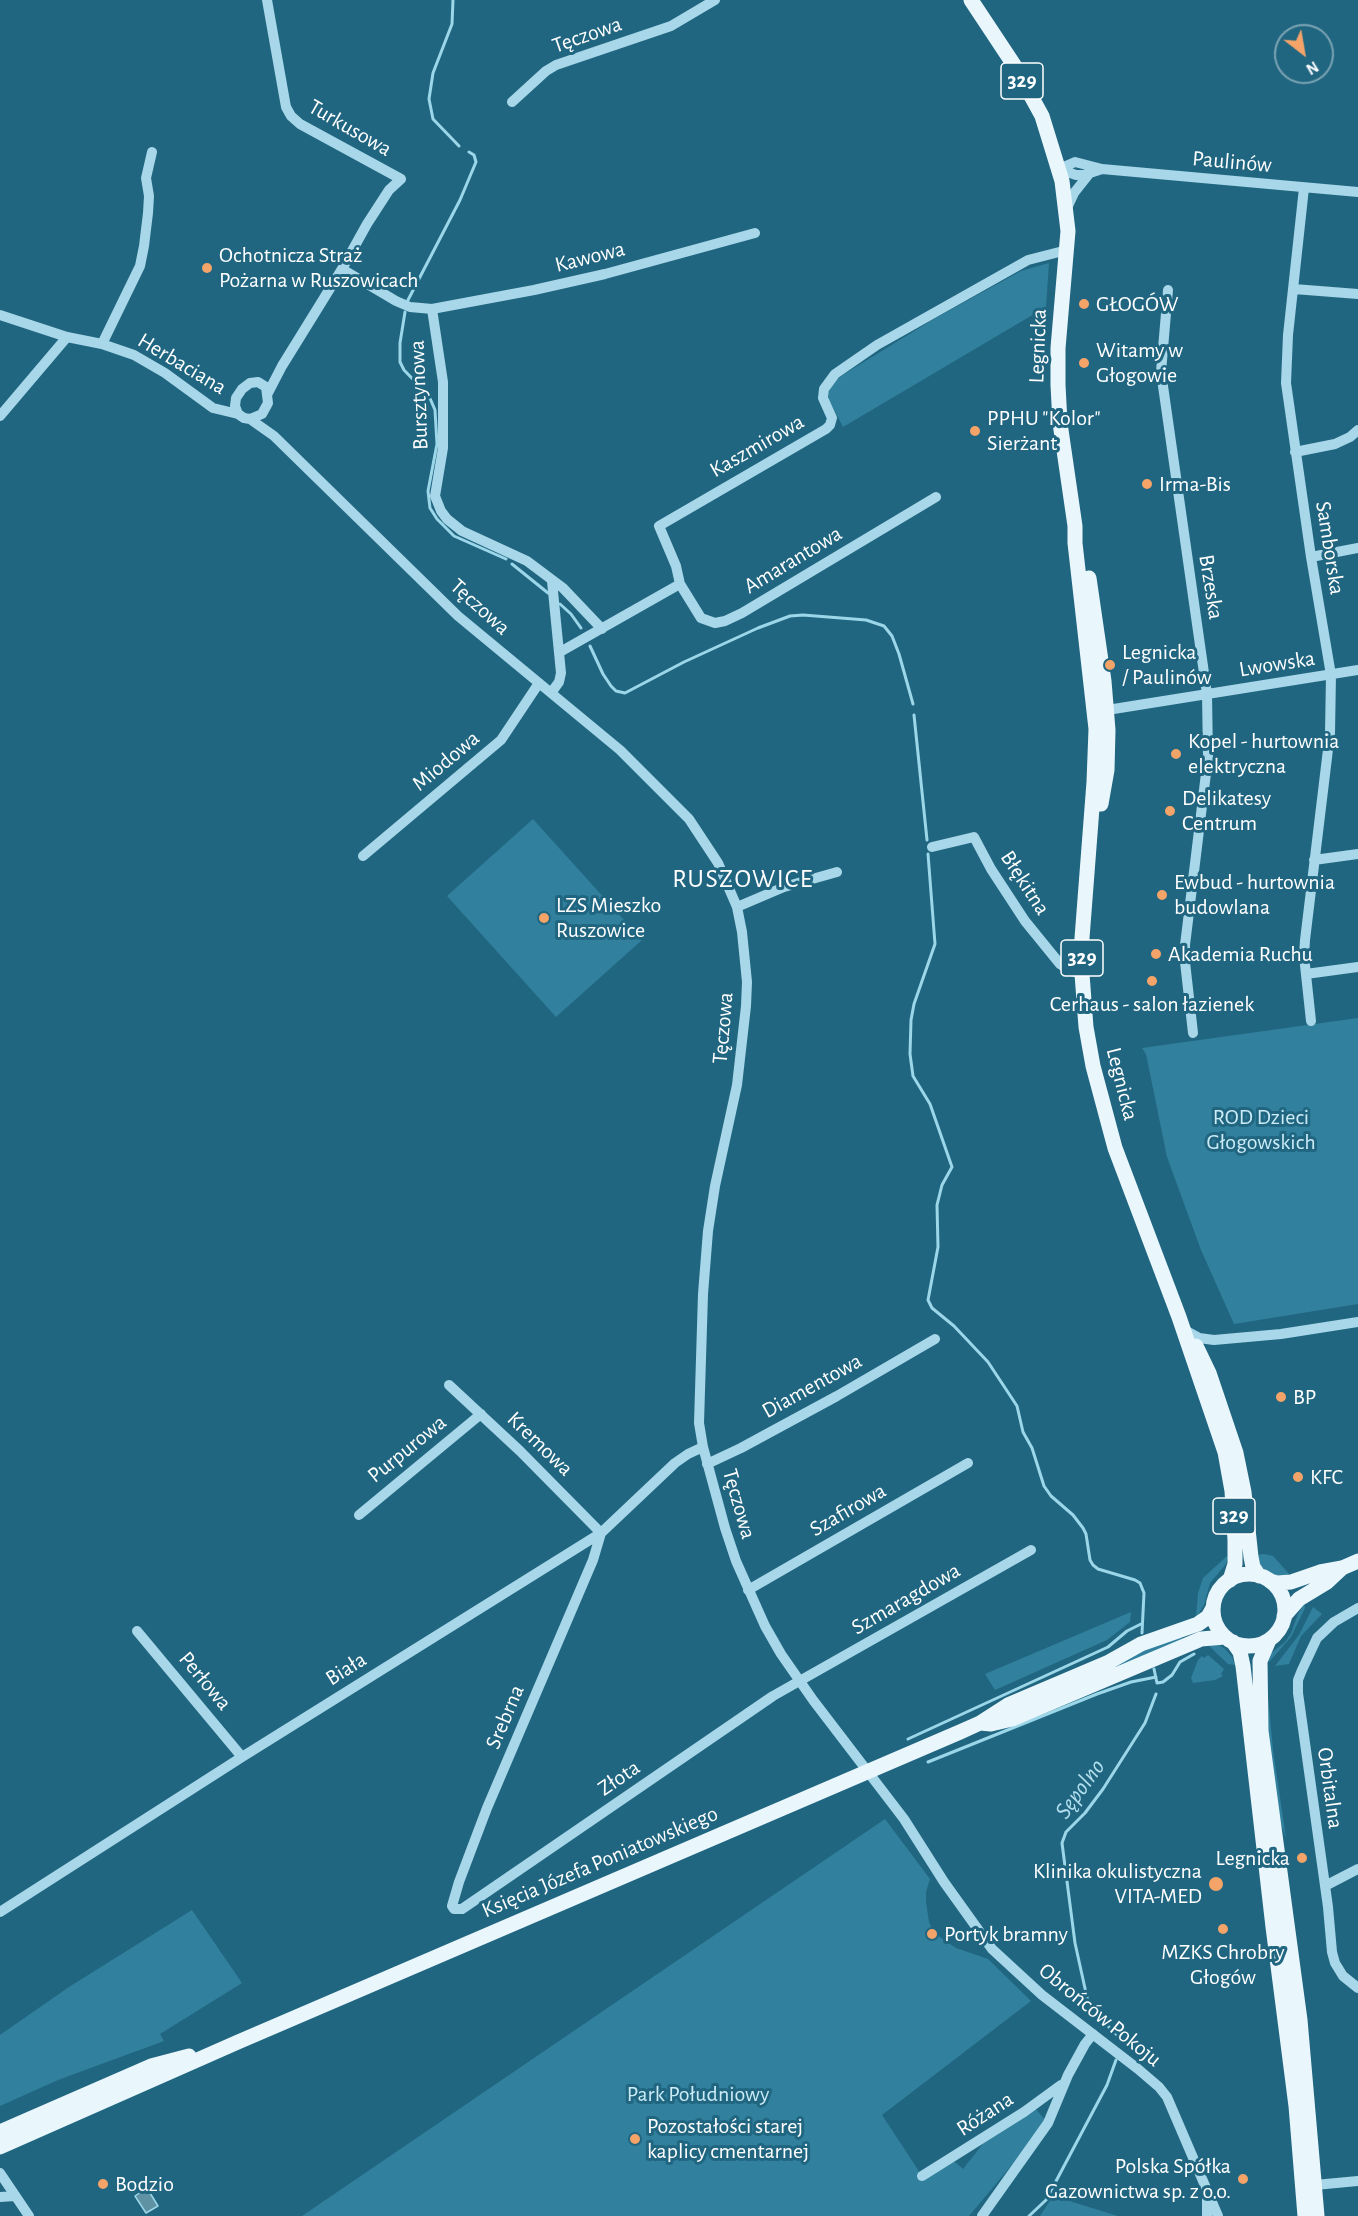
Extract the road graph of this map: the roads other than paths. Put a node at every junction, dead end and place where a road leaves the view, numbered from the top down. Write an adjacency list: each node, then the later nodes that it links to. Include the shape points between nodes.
1 (715, 0): 4 (street, Tęczowa, via 671,26 556,65)
2 (971, 0): 6 (main road, 329, via 1033,99 1050,136)
3 (264, 1): 9 (street, Turkusowa, via 291,116)
4 (512, 102)
5 (152, 152): 22 (street, via 146,178 148,213 140,266)
6 (1059, 169): 7 (street, Paulinów, via 1075,162); 8 (street, via 1076,175); 12 (main road, Legnicka / 329)
7 (1102, 169): 8 (street, Paulinów); 10 (street, Paulinów)
8 (1089, 174): 12 (street)
9 (401, 179): 15 (street, Tęczowa, via 389,190)
10 (1304, 188): 11 (street, Paulinów); 16 (street, Samborska)
11 (1358, 192)
12 (1066, 210): 14 (main road, Legnicka / 329)
13 (755, 233): 19 (street, Kawowa, via 595,276)
14 (1067, 250): 37 (street, Kaszmirowa, via 1028,260 877,345 835,374 824,389 831,418 826,429 658,526); 45 (main road, Legnicka / 329, via 1057,369 1060,423)
15 (342, 268): 19 (street, Bursztynowa, via 396,302 411,308); 23 (street, Tęczowa)
16 (1294, 289): 18 (street); 32 (street, Samborska, via 1286,373)
17 (1167, 290): 44 (street, Brzeska, via 1161,372)
18 (1358, 294)
19 (432, 309): 36 (street, Bursztynowa, via 443,381 443,448 437,503 456,527 519,556)
20 (0, 315): 21 (street, Herbaciana)
21 (67, 338): 22 (street, Herbaciana); 28 (street)
22 (102, 344): 27 (street, Herbaciana, via 147,361 213,408)
23 (282, 366): 24 (street, Tęczowa); 25 (street, Tęczowa)
24 (262, 383): 25 (street); 27 (street, Tęczowa, via 250,383 242,389 236,398)
25 (268, 393): 26 (street, Tęczowa)
26 (266, 409): 29 (street); 31 (street, Tęczowa)
27 (238, 414): 29 (street, Tęczowa)
28 (0, 416)
29 (250, 419): 31 (street, Tęczowa)
30 (1358, 430): 32 (street, via 1335,444)
31 (274, 436): 42 (street, Tęczowa, via 458,616)
32 (1295, 452): 35 (street, Samborska)
33 (936, 497): 37 (street, Amarantowa, via 725,621 714,623 701,618)
34 (1358, 549): 35 (street)
35 (1311, 556): 41 (street, Samborska)
36 (552, 581): 38 (street, Bursztynowa); 39 (street)
37 (680, 584): 38 (street)
38 (602, 629): 39 (street)
39 (560, 652): 43 (street, via 561,673)
40 (1358, 670): 41 (street, Lwowska)
41 (1331, 675): 44 (street, Lwowska); 49 (street, Samborska, via 1330,733)
42 (539, 683): 43 (street, Tęczowa); 48 (street, Miodowa, via 501,741)
43 (551, 693): 51 (street, Tęczowa, via 620,750 689,819 718,863)
44 (1207, 694): 45 (street, Lwowska); 56 (street, Brzeska, via 1208,758 1185,945)
45 (1101, 711): 53 (main road, Legnicka / 329, via 1108,730 1107,770 1090,850)
46 (932, 847): 53 (street, Błękitna, via 974,837 1025,921 1060,964)
47 (1358, 854): 49 (street)
48 (363, 855)
49 (1314, 860): 54 (street, Samborska, via 1305,940)
50 (837, 872): 51 (street, via 784,887)
51 (737, 907): 66 (street, Tęczowa, via 745,955 746,1006 737,1085 708,1231 699,1401)
52 (1358, 967): 54 (street)
53 (1082, 974): 57 (main road, Legnicka / 329, via 1093,1066 1103,1108)
54 (1306, 974): 55 (street, Samborska)
55 (1311, 1021)
56 (1193, 1033)
57 (1179, 1317): 59 (main road, Legnicka / 329); 63 (main road, Legnicka / 329)
58 (1358, 1322): 61 (street)
59 (1188, 1332): 61 (street); 62 (main road, Legnicka / 329)
60 (935, 1339): 68 (street, Diamentowa, via 741,1449)
61 (1214, 1340): 62 (street)
62 (1202, 1356): 63 (street); 74 (main road, Legnicka / 329, via 1236,1453 1253,1567)
63 (1198, 1377): 75 (main road, Legnicka / 329, via 1230,1477 1236,1552)
64 (449, 1385): 65 (street, Kremowa)
65 (481, 1414): 69 (street, Purpurowa); 70 (street, Kremowa)
66 (703, 1447): 68 (street, Tęczowa); 70 (street, Biała, via 675,1463)
67 (968, 1463): 76 (street, Szafirowa)
68 (707, 1464): 76 (street, Tęczowa, via 724,1528)
69 (359, 1515)
70 (601, 1533): 85 (street, Biała); 89 (street, Srebrna, via 463,1872 452,1906)
71 (1031, 1550): 83 (street, Szmaragdowa)
72 (1358, 1561): 73 (main road)
73 (1342, 1568): 74 (main road, via 1284,1583); 79 (main road, via 1299,1599)
74 (1265, 1579): 75 (main road, via 1244,1575); 79 (main road, via 1276,1587 1283,1600)
75 (1230, 1580): 77 (main road, via 1217,1594)
76 (748, 1590): 83 (street, Tęczowa)
77 (1214, 1608): 81 (main road, via 1217,1627); 84 (main road, Księcia Józefa Poniatowskiego, via 1198,1624 1141,1644 1107,1663 1008,1705)
78 (1358, 1608): 88 (street, Orbitalna, via 1317,1638 1298,1680)
79 (1284, 1616): 82 (main road)
80 (137, 1631): 85 (street, Perłowa)
81 (1229, 1640): 82 (main road, via 1251,1646); 84 (main road, Księcia Józefa Poniatowskiego, via 1201,1639 1012,1719); 108 (main road, via 1240,1652 1243,1666 1296,2106)
82 (1269, 1640): 100 (main road, via 1260,1661 1261,1731 1300,2020)
83 (800, 1682): 86 (street, Tęczowa); 89 (street, Złota, via 773,1696)
84 (980, 1724): 86 (main road, Księcia Józefa Poniatowskiego)
85 (242, 1757): 90 (street, Biała)
86 (869, 1772): 92 (street, Obrońców Pokoju, via 992,1949); 93 (main road, Księcia Józefa Poniatowskiego)
87 (1358, 1869): 88 (street)
88 (1324, 1886): 91 (street, Orbitalna, via 1335,1963)
89 (462, 1909)
90 (0, 1912)
91 (1358, 1988)
92 (1093, 2034): 94 (street, Różana); 101 (street, Obrońców Pokoju, via 1160,2087)
93 (238, 2042): 95 (main road, Księcia Józefa Poniatowskiego, via 151,2066); 96 (main road, Księcia Józefa Poniatowskiego)
94 (1065, 2080): 98 (street, Różana, via 1048,2096); 105 (street, Różana, via 1048,2123)
95 (0, 2132)
96 (0, 2147)
97 (0, 2173): 102 (street)
98 (922, 2176)
99 (1358, 2181): 100 (street)
100 (1315, 2185): 109 (main road)
101 (1206, 2187): 106 (street); 107 (street, Obrońców Pokoju)
102 (15, 2196): 103 (street); 104 (street)
103 (0, 2197)
104 (29, 2216)
105 (982, 2216)
106 (1207, 2216)
107 (1218, 2216)
108 (1305, 2216)
109 (1317, 2216)

